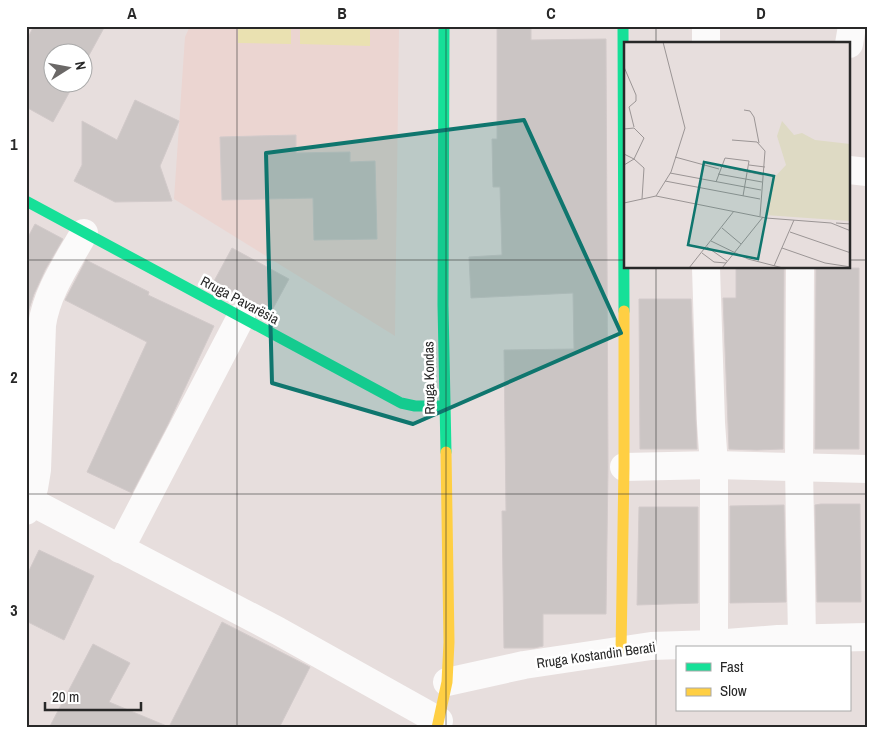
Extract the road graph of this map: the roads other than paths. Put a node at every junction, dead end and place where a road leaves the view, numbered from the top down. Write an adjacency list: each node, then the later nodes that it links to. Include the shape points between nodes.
1 (444, 26): 14 (street, Rruga Kondas)
2 (623, 26): 16 (street)
3 (706, 26): 5 (street)
4 (852, 26): 6 (street)
5 (706, 42)
6 (849, 42)
7 (850, 170): 8 (street)
8 (867, 172)
9 (26, 201): 10 (street, Rruga Pavarësia)
10 (84, 233): 13 (street, Rruga Pavarësia); 19 (street, via 45,308 37,470)
11 (706, 269): 15 (street)
12 (800, 269): 17 (street)
13 (241, 317): 14 (street, Rruga Pavarësia, via 401,403); 20 (street)
14 (444, 406): 25 (street, Rruga Kondas)
15 (714, 465): 16 (street); 17 (street); 23 (street)
16 (624, 467): 24 (street)
17 (799, 467): 18 (street); 22 (street)
18 (867, 469)
19 (28, 504): 20 (street)
20 (120, 548): 26 (street, via 278,631)
21 (867, 637): 22 (street, Rruga Kostandin Berati)
22 (802, 638): 23 (street, Rruga Kostandin Berati)
23 (714, 644): 24 (street, Rruga Kostandin Berati)
24 (621, 650): 25 (street, Rruga Kostandin Berati, via 524,665)
25 (447, 682): 26 (street, Rruga Kondas)
26 (438, 725)

